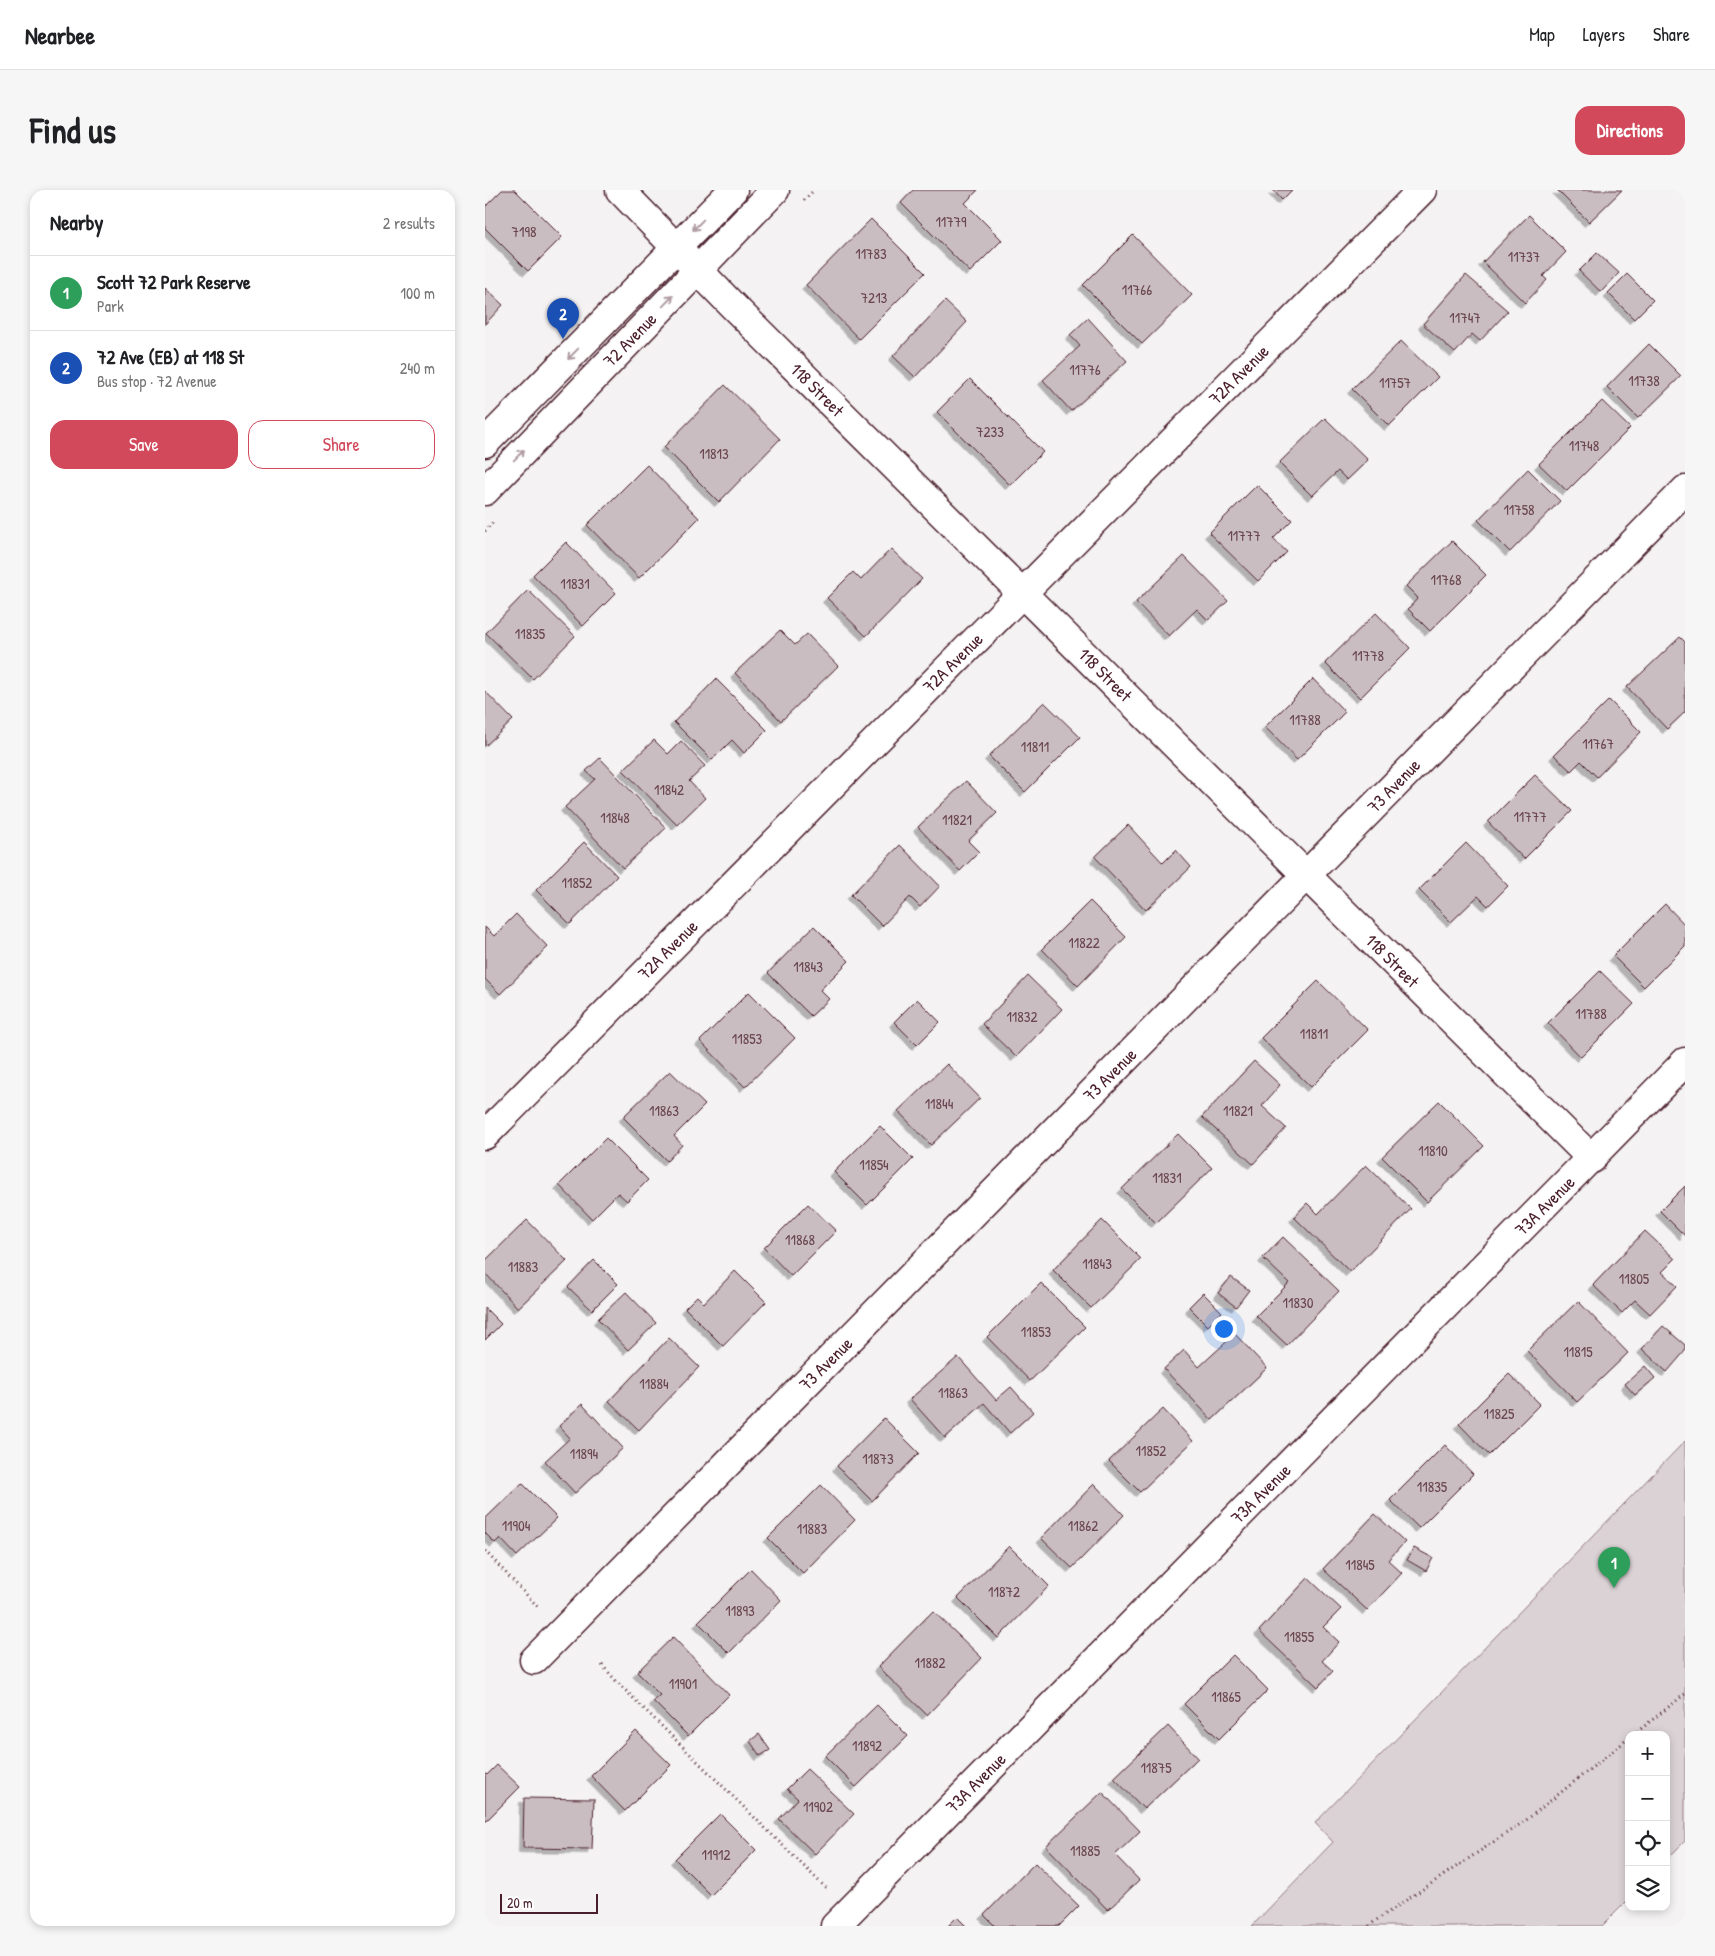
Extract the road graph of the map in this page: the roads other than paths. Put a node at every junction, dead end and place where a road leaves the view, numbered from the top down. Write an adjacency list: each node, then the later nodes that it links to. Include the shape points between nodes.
1 (619, 190): 5 (street, 118 Street)
2 (733, 190): 5 (street, 72 Avenue, one-way to 5)
3 (775, 190): 6 (street, 72 Avenue)
4 (1422, 190): 10 (street, 72A Avenue)
5 (675, 248): 6 (street, 118 Street); 7 (street, 72 Avenue, one-way to 7)
6 (698, 270): 8 (street, 72 Avenue, one-way to 6); 10 (street, 118 Street)
7 (485, 444)
8 (485, 490)
9 (1685, 490): 11 (street, 73 Avenue)
10 (1023, 593): 11 (street, 118 Street); 13 (street, 72A Avenue)
11 (1307, 875): 14 (street, 118 Street); 15 (street, 73 Avenue)
12 (1685, 1062): 14 (street, 73A Avenue)
13 (485, 1135)
14 (1592, 1158): 16 (street, 73A Avenue)
15 (534, 1660)
16 (835, 1926)

